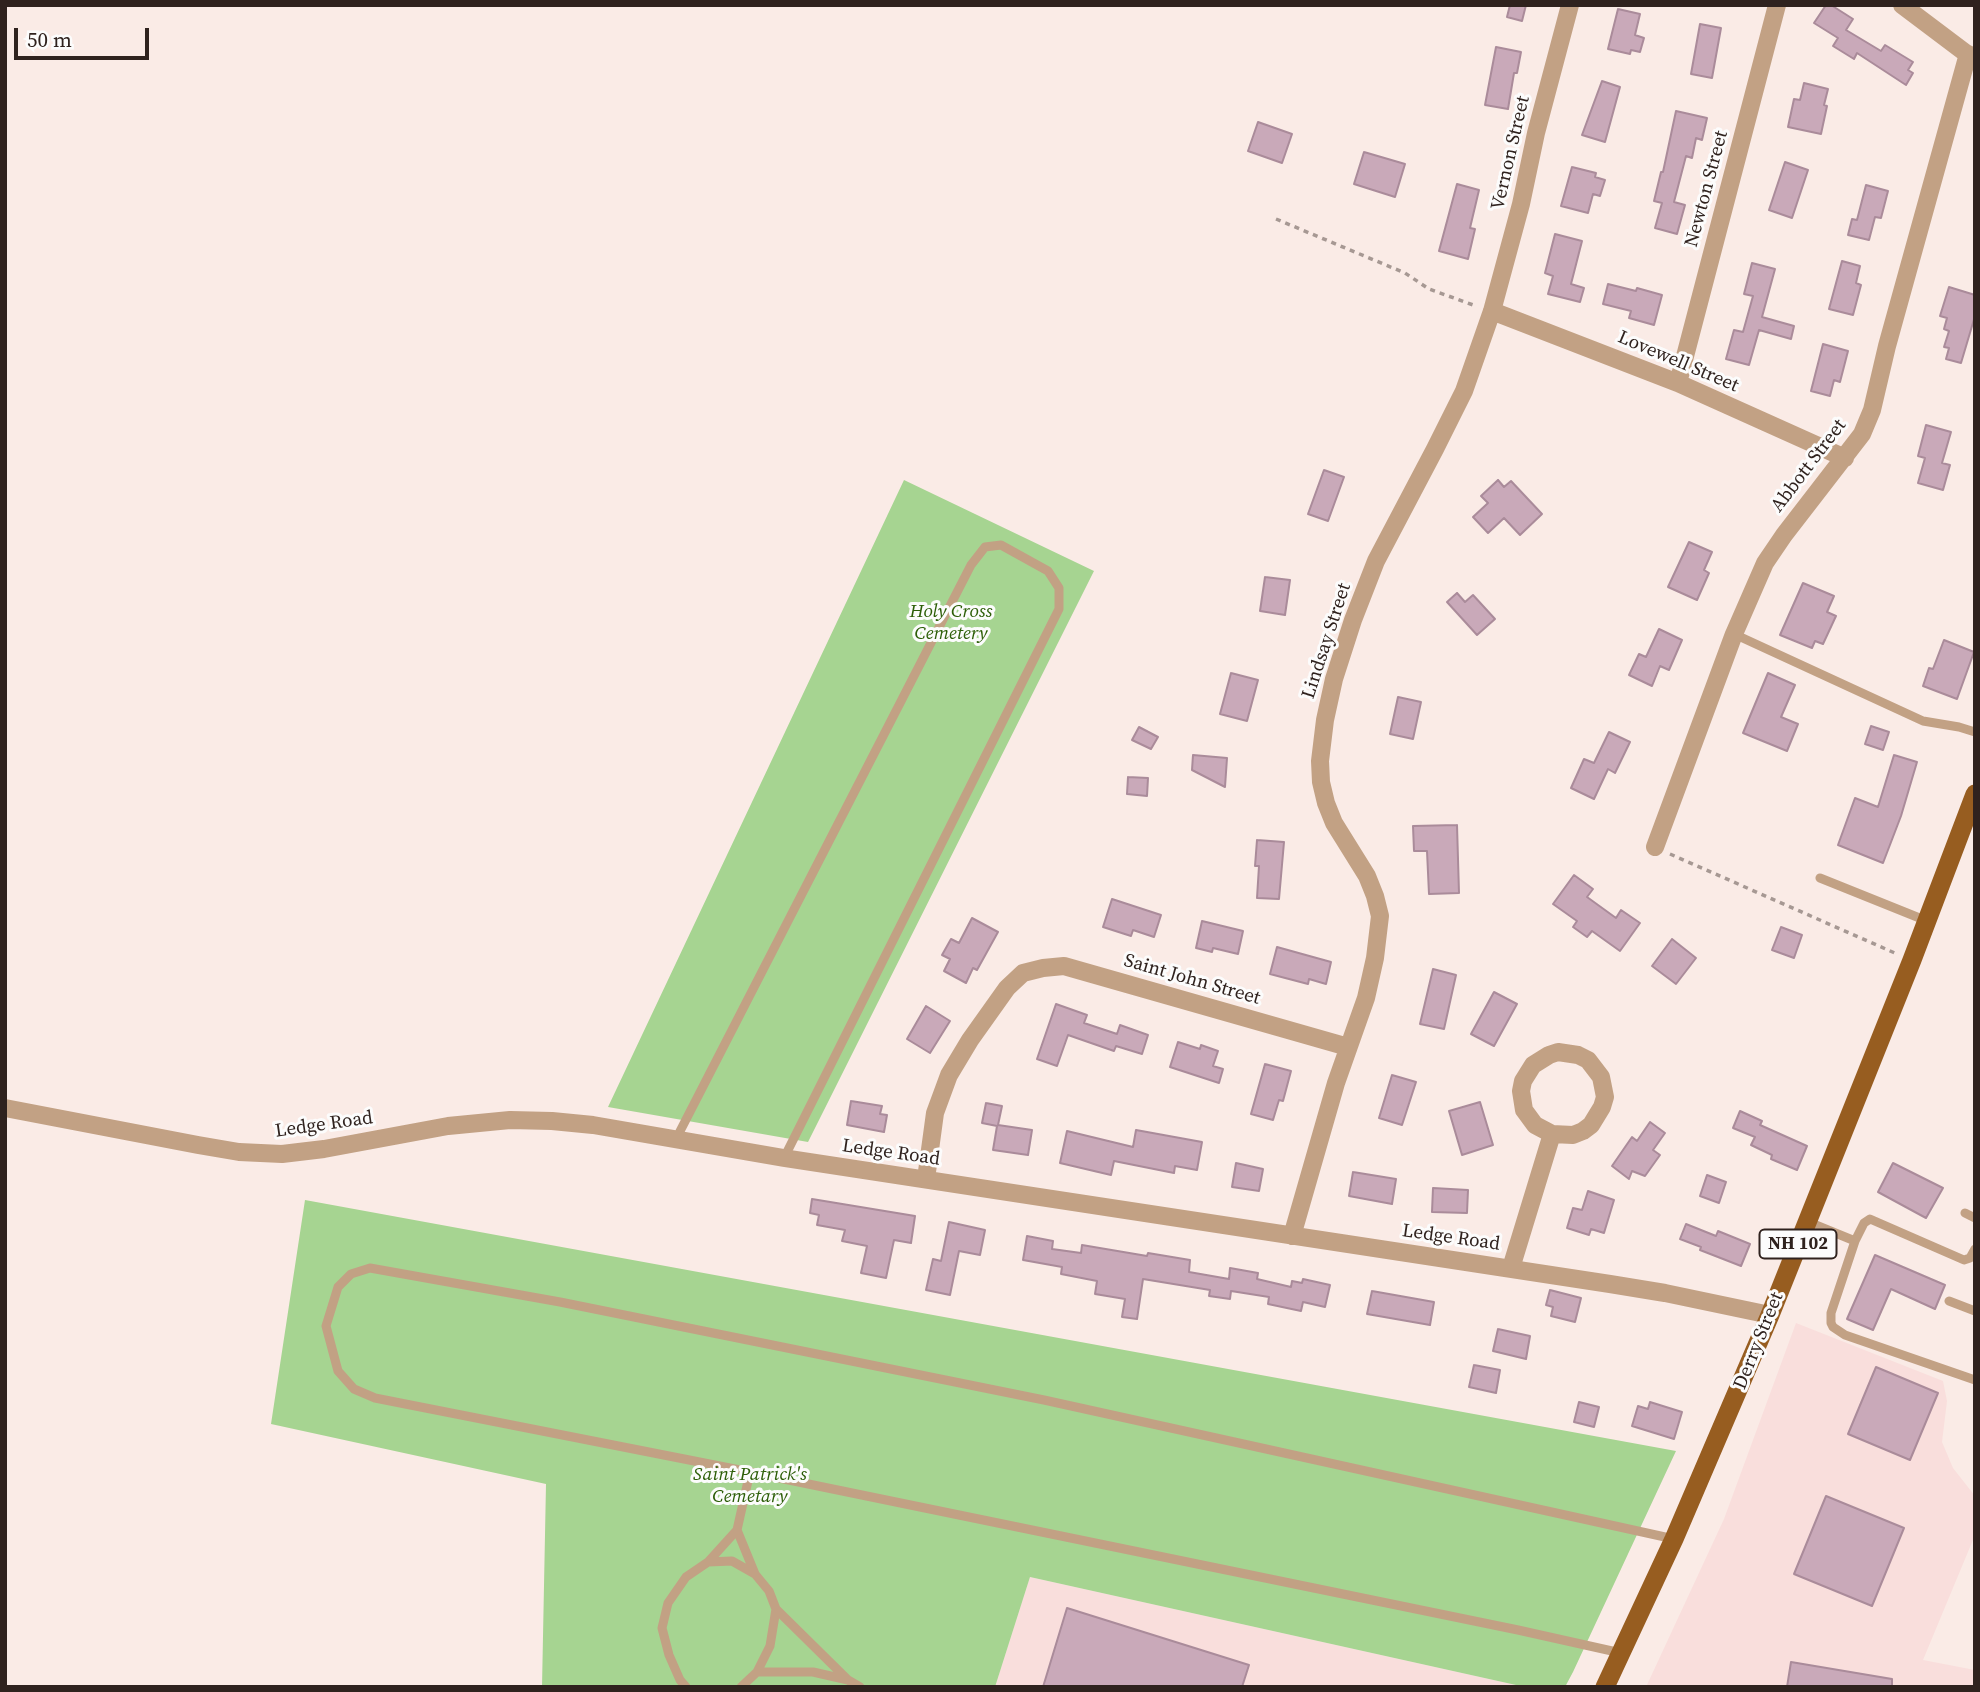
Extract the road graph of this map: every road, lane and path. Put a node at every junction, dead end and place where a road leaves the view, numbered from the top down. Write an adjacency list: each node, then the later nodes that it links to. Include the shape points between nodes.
1 (1570, 5): 6 (street, Vernon Street)
2 (1777, 5): 7 (street, Newton Street)
3 (1902, 5): 4 (street)
4 (1971, 57): 8 (street, Abbott Street, via 1872,410)
5 (1276, 219): 6 (path, via 1405,273 1429,289)
6 (1492, 311): 7 (street, Lovewell Street); 16 (street, Lindsay Street, via 1464,391 1376,561 1334,679 1325,720 1320,761 1326,803 1367,876 1380,916 1366,998)
7 (1678, 383): 8 (street, Lovewell Street)
8 (1844, 458): 9 (street, Abbott Street, via 1765,563)
9 (1734, 634): 10 (lane, via 1923,720); 12 (street, Abbott Street)
10 (1975, 732)
11 (1975, 794): 14 (main road, Derry Street / NH 102)
12 (1655, 847): 15 (path)
13 (1820, 878): 14 (lane)
14 (1927, 921): 15 (main road, Derry Street / NH 102)
15 (1912, 960): 24 (main road, Derry Street / NH 102)
16 (1348, 1046): 21 (street, Saint John Street, via 1064,966 1023,973 1007,988 949,1075 935,1113); 25 (street, Lindsay Street)
17 (5, 1108): 19 (street, Ledge Road, via 239,1152 282,1154 510,1120 593,1125)
18 (1552, 1134): 18 (street, via 1583,1131 1602,1107 1601,1077 1578,1055 1549,1055 1533,1065 1523,1081 1524,1110 1535,1125); 28 (street)
19 (676, 1139): 20 (street, Ledge Road); 20 (lane, via 971,565 985,547 1001,545 1048,570 1059,588 1059,609)
20 (784, 1158): 21 (street, Ledge Road)
21 (926, 1179): 25 (street, Ledge Road)
22 (1965, 1213): 23 (lane)
23 (1975, 1217)
24 (1806, 1221): 26 (lane); 31 (main road, Derry Street / NH 102)
25 (1292, 1236): 28 (street, Ledge Road)
26 (1855, 1241): 27 (lane, via 1870,1219 1964,1260); 32 (lane, via 1831,1313 1833,1327)
27 (1975, 1249)
28 (1511, 1268): 31 (street, Ledge Road)
29 (1949, 1301): 30 (lane)
30 (1975, 1311)
31 (1770, 1315): 35 (main road, Derry Street / NH 102)
32 (1975, 1380)
33 (750, 1472): 34 (lane); 35 (lane, via 374,1398 354,1390 338,1371 326,1326 338,1287 351,1274 370,1268 560,1302 1044,1400); 39 (lane)
34 (737, 1530): 36 (lane); 37 (lane)
35 (1674, 1539): 39 (main road, Derry Street / NH 102)
36 (708, 1562): 37 (lane, via 732,1561); 42 (lane, via 686,1577 668,1603 662,1628 669,1655)
37 (755, 1574): 38 (lane)
38 (776, 1609): 40 (lane, via 770,1646); 41 (lane)
39 (1621, 1653): 45 (main road, Derry Street / NH 102)
40 (757, 1672): 41 (lane, via 813,1672); 43 (lane)
41 (848, 1680): 44 (lane)
42 (686, 1687)
43 (741, 1687)
44 (860, 1687)
45 (1605, 1687)

